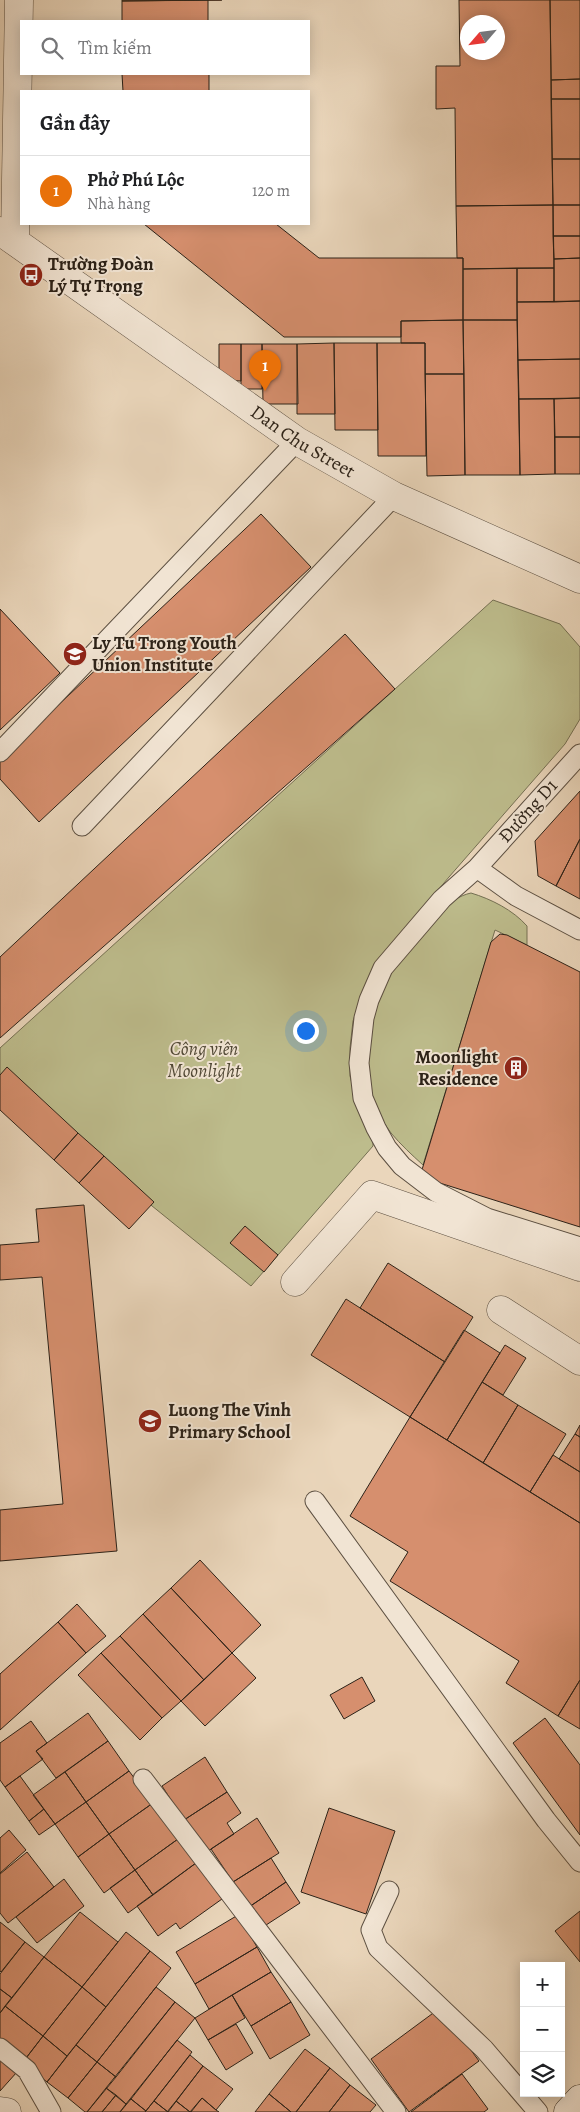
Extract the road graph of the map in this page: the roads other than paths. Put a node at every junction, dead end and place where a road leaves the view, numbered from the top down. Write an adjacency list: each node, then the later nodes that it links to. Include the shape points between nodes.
1 (19, 0): 2 (street)
2 (7, 236): 3 (street, Dan Chu Street)
3 (297, 441): 4 (street, Dan Chu Street); 6 (lane)
4 (394, 496): 5 (street, Dan Chu Street); 8 (lane)
5 (580, 579)
6 (0, 752)
7 (580, 754): 9 (lane, Đường D1)
8 (82, 826)
9 (477, 868): 10 (lane, via 516,896); 11 (lane, Đường D1, via 442,899 383,968 364,1018 360,1063 363,1098 387,1148 402,1166 436,1192 487,1218)
10 (580, 930)
11 (580, 1247)
12 (580, 1267): 13 (street, via 372,1195)
13 (295, 1282)
14 (502, 1310): 15 (street)
15 (580, 1361)
16 (315, 1501): 18 (lane, via 546,1820)
17 (143, 1779): 24 (lane)
18 (580, 1862)
19 (390, 1891): 25 (lane, via 371,1930 378,1948 484,2049)
20 (0, 2048): 23 (lane, via 27,2070)
21 (0, 2112): 22 (street)
22 (6, 2112)
23 (51, 2112)
24 (396, 2112)
25 (538, 2112)

